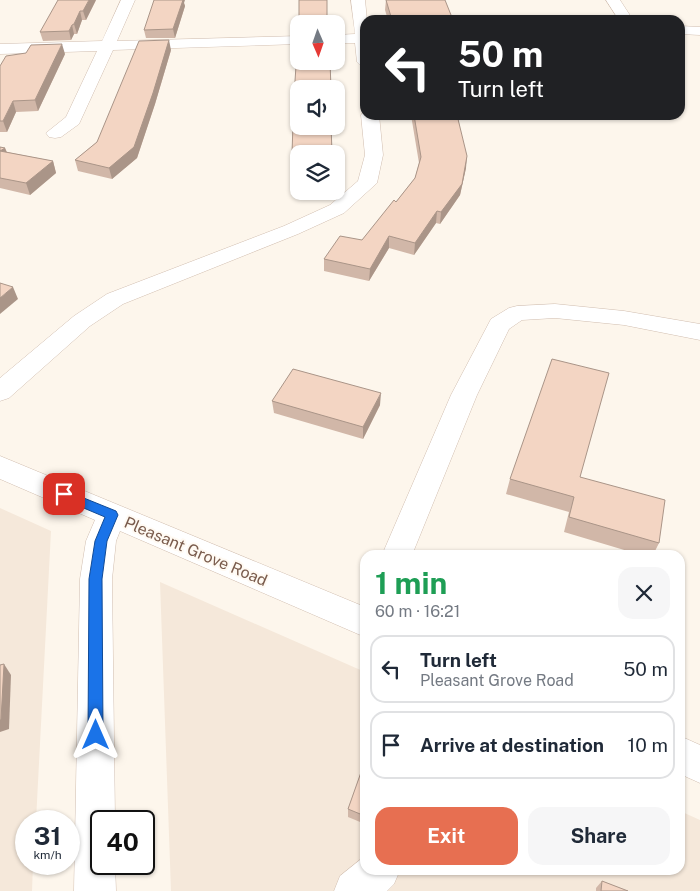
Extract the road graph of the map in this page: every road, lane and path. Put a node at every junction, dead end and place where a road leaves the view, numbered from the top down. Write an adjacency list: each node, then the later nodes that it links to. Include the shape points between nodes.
1 (128, 0): 11 (street)
2 (358, 0): 4 (street)
3 (613, 0): 5 (street)
4 (360, 15)
5 (623, 15)
6 (685, 30): 7 (street)
7 (700, 30)
8 (360, 38): 9 (street)
9 (345, 39)
10 (290, 40): 11 (street)
11 (107, 46): 12 (street); 14 (street, via 73,120)
12 (0, 49)
13 (370, 120): 16 (street, via 374,155 367,183 337,209 115,299 82,321)
14 (55, 133)
15 (700, 332): 19 (street, via 624,318 555,311 517,314 499,324 464,395)
16 (0, 392)
17 (0, 467): 18 (street, Pleasant Grove Road)
18 (112, 515): 20 (street, Pleasant Grove Road); 24 (street, via 101,541 96,579)
19 (399, 550)
20 (360, 620)
21 (685, 757): 22 (street)
22 (700, 764)
23 (374, 875): 25 (street)
24 (95, 891)
25 (355, 891)

